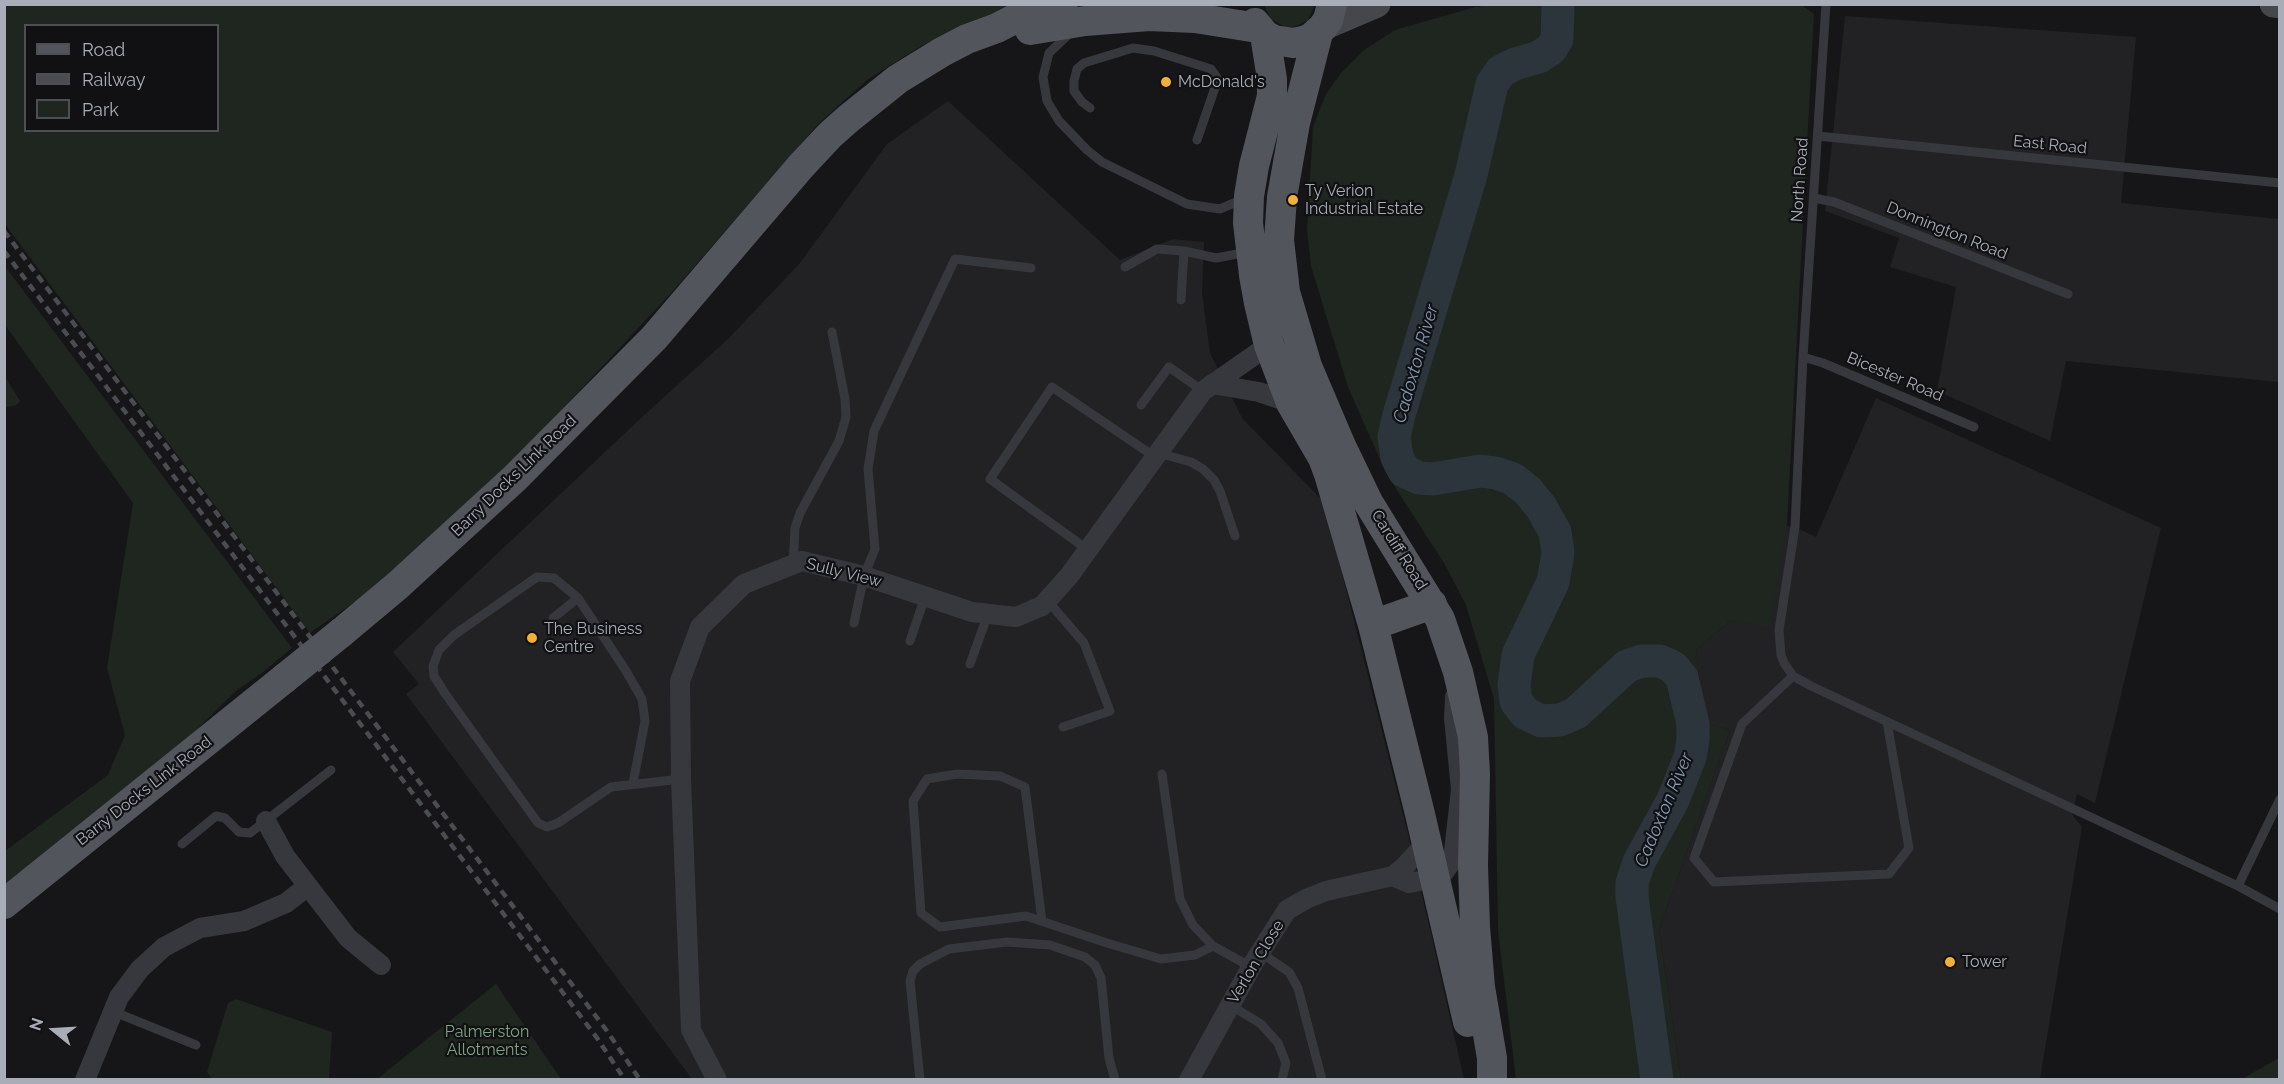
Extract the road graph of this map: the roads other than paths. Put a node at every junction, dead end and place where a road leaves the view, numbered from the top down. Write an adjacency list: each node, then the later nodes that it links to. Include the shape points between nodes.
1 (1377, 4): 7 (main road)
2 (1826, 4): 9 (lane, North Road)
3 (2273, 4): 4 (main road)
4 (2280, 5)
5 (1074, 13): 6 (main road, Barry Docks Link Road); 12 (lane, via 1049,52 1042,77 1047,101 1061,125 1102,162 1187,204 1220,209); 59 (main road, Barry Docks Link Road, bridge, via 1032,30 997,28 967,39 868,102 830,135 654,338 514,478 342,632)
6 (1258, 22): 7 (main road, Barry Docks Link Road, via 1274,40 1293,43 1311,38); 12 (main road, Cardiff Road, via 1272,79 1272,96)
7 (1325, 22): 20 (main road, Cardiff Road, via 1294,123 1282,198 1280,249)
8 (1090, 108): 10 (lane, via 1074,91 1077,69 1084,63 1133,48 1154,51 1211,69 1218,79)
9 (1818, 136): 11 (lane, East Road); 13 (lane, North Road)
10 (1197, 140)
11 (2280, 183)
12 (1249, 196): 15 (main road, Cardiff Road)
13 (1814, 198): 18 (lane, Donnington Road, via 1834,202); 23 (lane, North Road)
14 (1184, 251): 15 (lane, via 1216,258); 16 (lane, via 1157,249); 19 (lane)
15 (1251, 251): 22 (main road, Cardiff Road)
16 (1125, 267)
17 (1031, 268): 32 (lane, via 955,259 874,431 868,469 875,549)
18 (2067, 294)
19 (1181, 300)
20 (1293, 318): 22 (street, Sully View, via 1282,336); 36 (main road, Cardiff Road, via 1315,387 1341,447 1374,512)
21 (832, 332): 31 (lane, via 846,417 839,441 797,520)
22 (1269, 345): 24 (street, Sully View); 25 (main road, Cardiff Road)
23 (1803, 357): 27 (lane, Bicester Road); 44 (lane, North Road, via 1795,527 1779,630 1781,655)
24 (1208, 388): 25 (street, via 1259,392); 26 (lane, via 1170,367); 28 (street, Sully View)
25 (1292, 403): 40 (main road, Cardiff Road, via 1326,466)
26 (1142, 405)
27 (1974, 427)
28 (1156, 455): 29 (lane, via 1191,462 1214,480); 30 (street, Sully View); 30 (lane, via 1052,387 990,479)
29 (1235, 536)
30 (1088, 550): 35 (street, Sully View)
31 (793, 565): 32 (street, Sully View, via 802,561); 49 (street, Sully View, via 744,584 700,627 680,681)
32 (864, 576): 33 (street, Sully View); 39 (lane)
33 (925, 597): 37 (street, Sully View); 41 (lane)
34 (578, 598): 38 (lane); 50 (lane, via 642,699 645,721); 50 (lane, via 554,578 537,577 454,635 439,650 432,666 434,676 538,823 547,827 558,823 611,788)
35 (1047, 600): 37 (street, Sully View, via 1042,606 1016,616); 46 (lane, via 1084,643 1110,711)
36 (1432, 604): 40 (main road); 43 (main road, Cardiff Road)
37 (988, 614): 42 (lane)
38 (553, 618)
39 (854, 623)
40 (1373, 625): 53 (main road, Cardiff Road)
41 (910, 641)
42 (970, 664)
43 (1457, 668): 56 (street, via 1454,718 1461,790 1456,843 1453,860); 76 (main road, Cardiff Road, via 1473,737 1475,927)
44 (1793, 676): 45 (lane); 45 (lane, via 1742,724 1694,858 1714,882 1889,874 1909,848)
45 (1887, 722): 58 (lane)
46 (1063, 727)
47 (331, 770): 52 (lane)
48 (1162, 774): 62 (lane, via 1180,899 1192,925)
49 (681, 779): 50 (lane); 69 (street, Sully View, via 691,1030)
50 (633, 783)
51 (2280, 799): 58 (lane)
52 (266, 821): 54 (lane, via 249,833 238,832 225,818 216,816); 57 (street, via 285,856)
53 (1427, 842): 55 (street); 56 (main road, Cardiff Road)
54 (182, 844)
55 (1393, 876): 56 (street, Verlon Close, via 1409,883); 63 (street, Verlon Close, via 1326,891 1287,910)
56 (1435, 878): 75 (main road, Cardiff Road)
57 (308, 886): 64 (street, via 348,939); 66 (street, via 286,903 244,921 200,928 164,947 140,969)
58 (2238, 886): 60 (lane)
59 (4, 904)
60 (2280, 909)
61 (1042, 921): 61 (lane, via 1026,916 940,927 921,913 913,801 927,779 957,774 1000,776 1026,787); 62 (lane, via 1161,959 1195,955)
62 (1213, 946): 63 (lane)
63 (1256, 960): 65 (street, Verlon Close); 74 (lane, via 1289,972 1298,988)
64 (381, 965)
65 (1230, 1005): 72 (street, Verlon Close); 73 (lane, via 1261,1024 1278,1043 1286,1063)
66 (112, 1011): 67 (lane); 68 (street)
67 (196, 1045)
68 (85, 1080)
69 (717, 1080)
70 (920, 1080): 71 (lane, via 912,971 920,963 949,950 1007,942 1050,945 1086,957 1095,965 1101,978)
71 (1115, 1080)
72 (1189, 1080)
73 (1282, 1080)
74 (1322, 1080)
75 (1484, 1080)
76 (1492, 1080)

